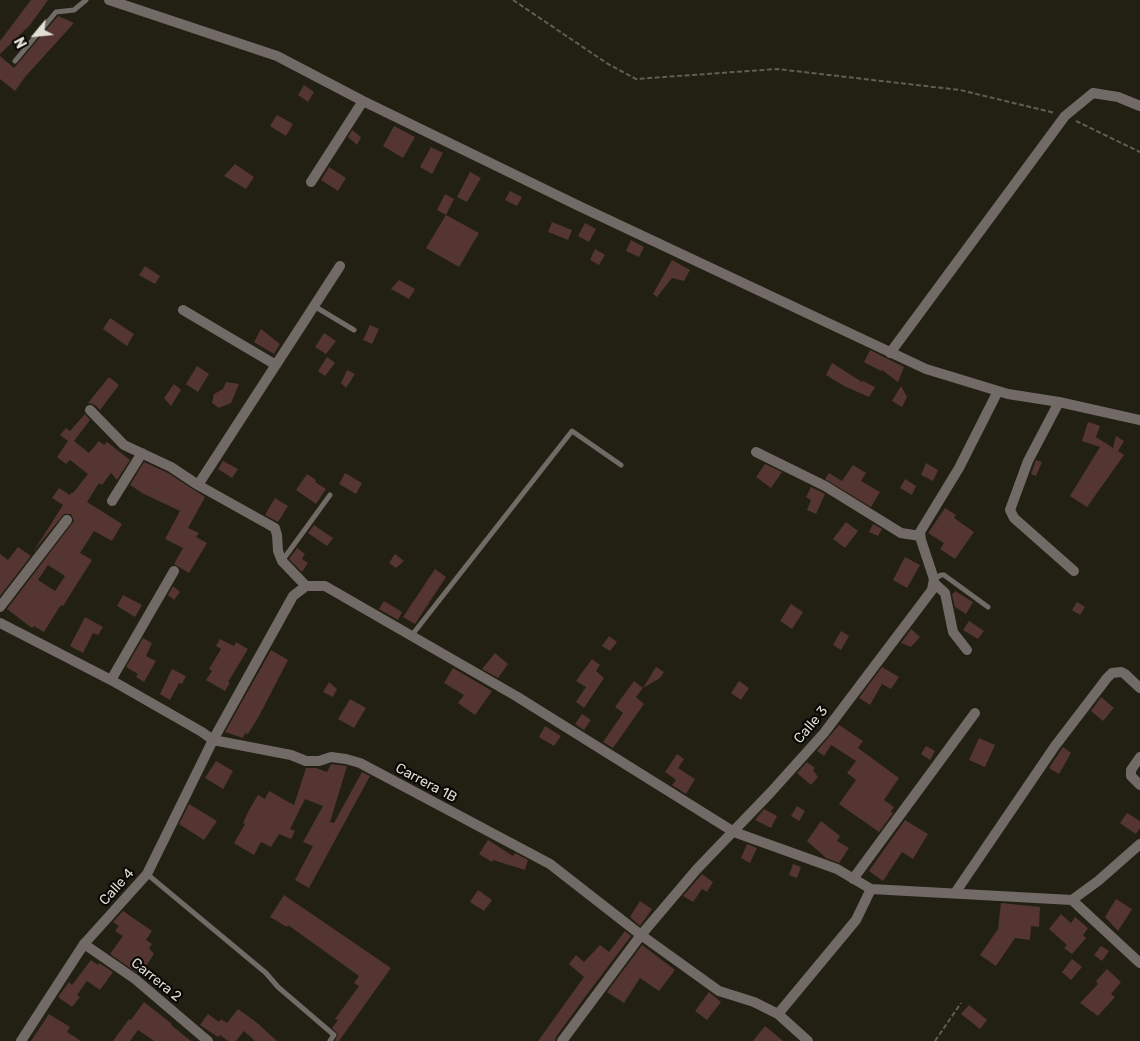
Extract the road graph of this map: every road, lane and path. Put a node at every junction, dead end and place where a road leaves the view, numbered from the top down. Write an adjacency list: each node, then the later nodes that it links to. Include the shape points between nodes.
1 (86, 0): 4 (lane, via 74,10 56,12)
2 (109, 0): 5 (street, via 277,56)
3 (513, 0): 7 (path, via 608,64 636,79 777,69 960,90)
4 (15, 61)
5 (363, 101): 9 (street); 14 (street)
6 (1140, 106): 7 (street, via 1118,97 1093,93)
7 (1065, 116): 8 (path); 14 (street)
8 (1140, 152)
9 (311, 182)
10 (340, 266): 11 (street)
11 (314, 306): 13 (lane); 15 (street)
12 (183, 310): 15 (street)
13 (354, 330)
14 (890, 353): 16 (street, via 926,369)
15 (276, 365): 23 (street)
16 (998, 391): 17 (street); 27 (street)
17 (1059, 402): 19 (street); 30 (street, via 1028,461 1010,510 1014,518)
18 (90, 410): 21 (street, via 124,444)
19 (1140, 420)
20 (756, 452): 27 (street, via 824,486 901,532)
21 (142, 453): 23 (street); 25 (street)
22 (621, 465): 36 (lane, via 572,430)
23 (198, 485): 28 (street, via 275,528)
24 (330, 496): 28 (lane)
25 (112, 500)
26 (67, 520): 33 (street)
27 (920, 536): 31 (street)
28 (282, 560): 32 (street)
29 (174, 571): 38 (street)
30 (1074, 571)
31 (934, 581): 34 (lane, via 944,574); 37 (street, via 945,593 953,632); 44 (street, Calle 3, via 932,590 824,733)
32 (306, 586): 36 (street, via 325,586); 41 (street, Calle 4, via 293,596)
33 (0, 607)
34 (988, 607)
35 (0, 623): 38 (street, Carrera 1B)
36 (412, 635): 44 (street)
37 (967, 650)
38 (110, 680): 41 (street, Carrera 1B)
39 (1140, 688): 49 (street, via 1121,672 1112,673 1107,678 1054,746)
40 (975, 713): 47 (street)
41 (213, 740): 46 (street, Calle 4); 51 (street, Carrera 1B, via 291,755 306,761 331,757 360,763 550,864)
42 (1140, 757): 43 (street, via 1130,770)
43 (1140, 785)
44 (734, 832): 47 (street, via 837,868); 51 (street, Calle 3, via 697,868)
45 (1140, 844): 50 (street)
46 (147, 874): 52 (street, Calle 4); 58 (lane, via 266,973 334,1036)
47 (854, 879): 48 (street)
48 (871, 889): 49 (street); 55 (street, via 856,920)
49 (955, 893): 50 (street)
50 (1072, 900): 53 (street)
51 (641, 935): 55 (street, Carrera 1B, via 719,991); 59 (street, Calle 3)
52 (84, 944): 56 (street, Calle 4); 57 (street, Carrera 2, via 135,979)
53 (1140, 963)
54 (961, 1003): 61 (path)
55 (778, 1014): 60 (street, Carrera 1B)
56 (21, 1041)
57 (208, 1041)
58 (330, 1041)
59 (562, 1041)
60 (808, 1041)
61 (935, 1041)

